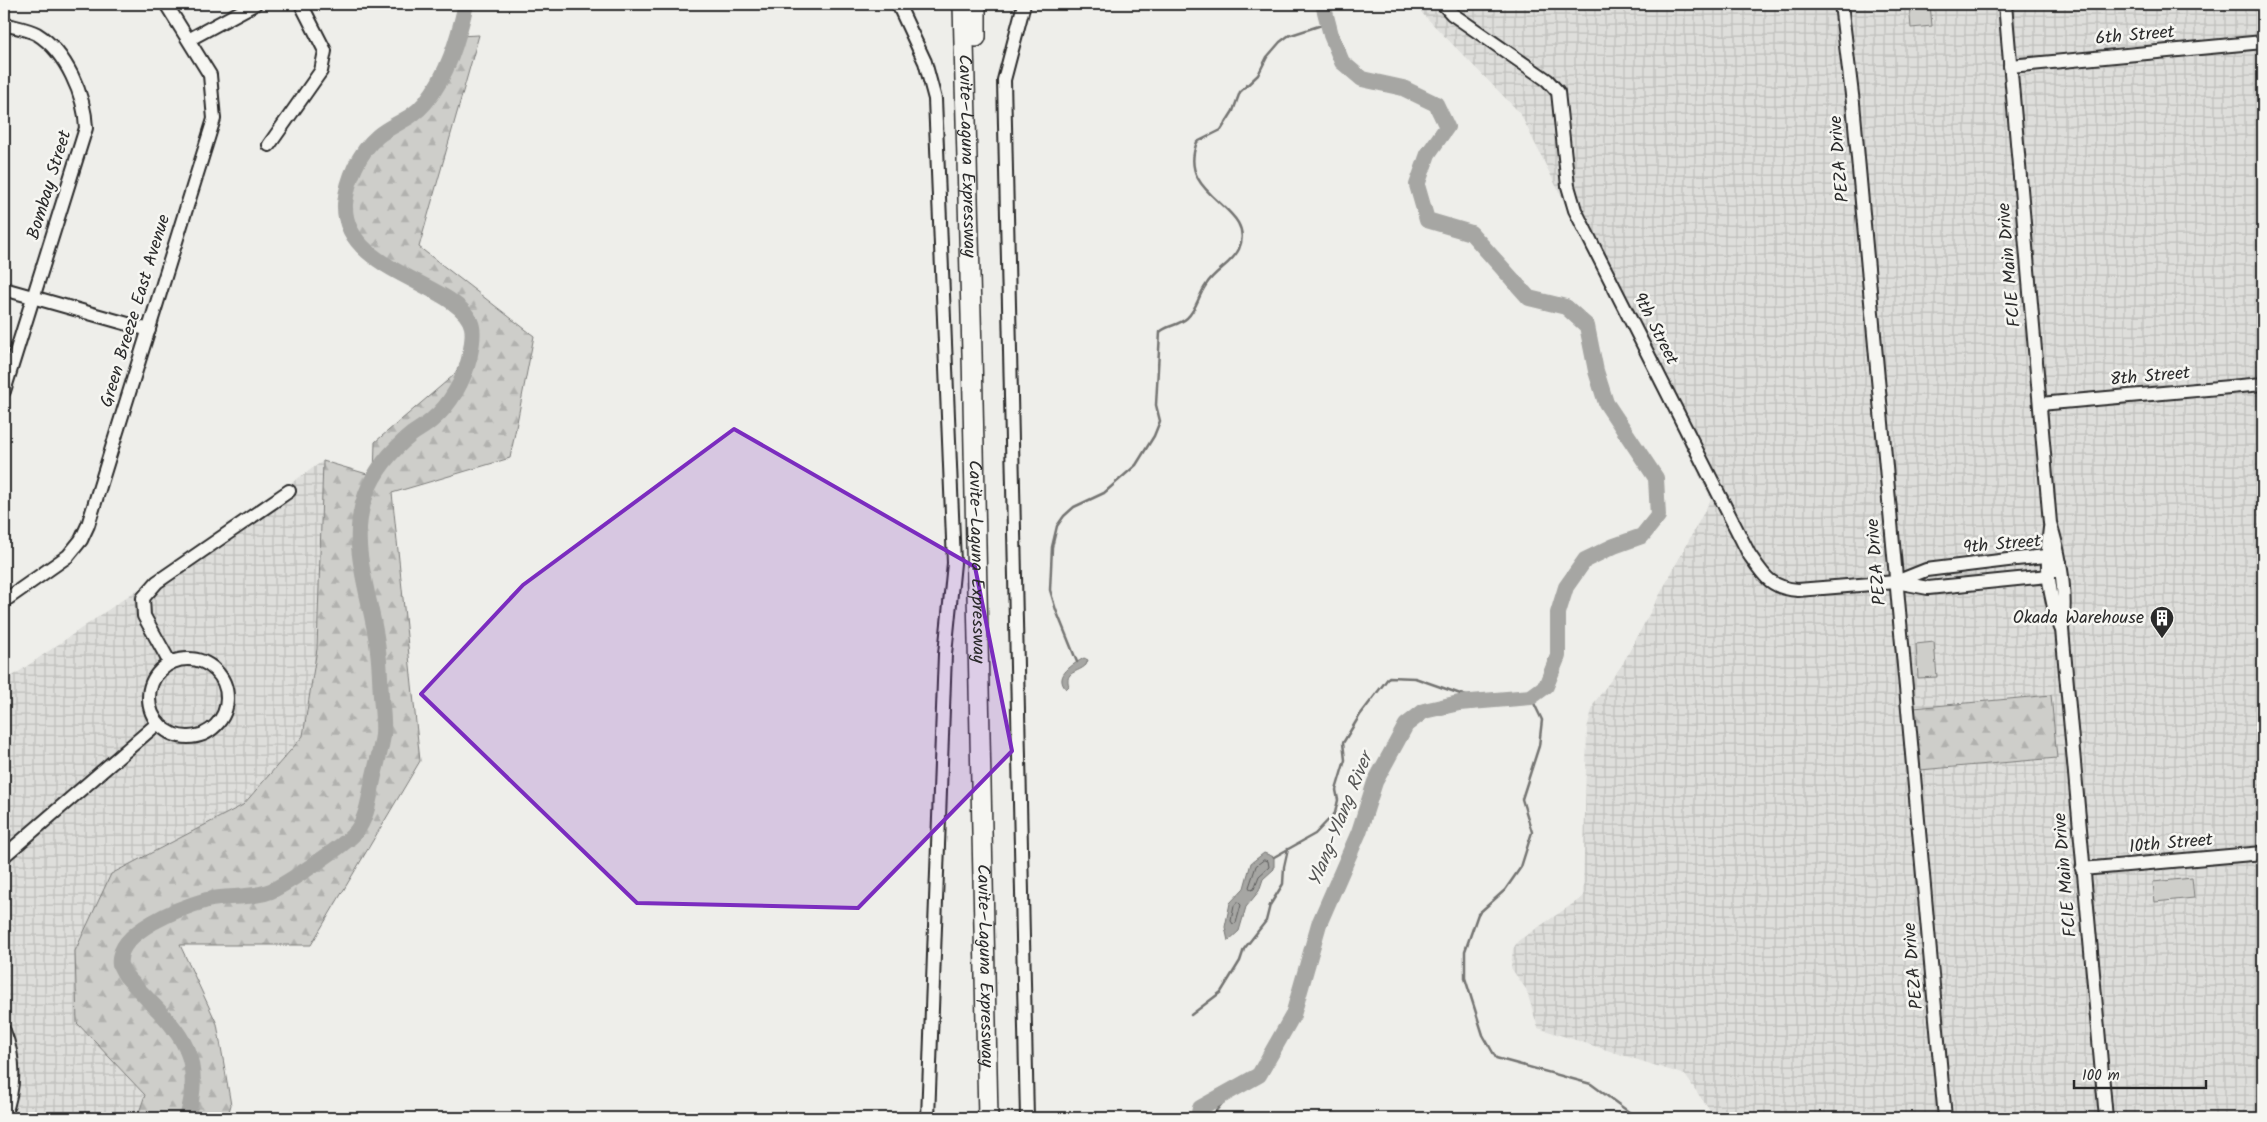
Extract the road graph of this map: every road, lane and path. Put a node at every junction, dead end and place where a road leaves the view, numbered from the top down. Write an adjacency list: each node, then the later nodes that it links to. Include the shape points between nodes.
1 (166, 4): 12 (street, Green Breeze East Avenue)
2 (255, 4): 12 (street)
3 (301, 4): 15 (street, via 325,51 324,61 321,71)
4 (898, 4): 37 (street, via 922,55 935,99 954,563 944,663)
5 (962, 4): 38 (highway, Cavite–Laguna Expressway)
6 (976, 4): 39 (highway, Cavite–Laguna Expressway)
7 (1024, 4): 40 (street, via 1004,80)
8 (1443, 4): 27 (street, 9th Street, via 1452,14 1547,80 1558,92 1568,186 1576,210 1749,554 1765,577 1785,589 1798,590)
9 (1841, 4): 27 (street, PEZA Drive, via 1853,102)
10 (2005, 4): 14 (street, FCIE Main Drive)
11 (4, 24): 17 (street, Bombay Street, via 35,33 49,42 72,78 86,112 86,128)
12 (190, 39): 18 (street, Green Breeze East Avenue, via 210,75 214,119)
13 (2263, 42): 14 (street, 6th Street)
14 (2010, 66): 21 (street, FCIE Main Drive)
15 (269, 145)
16 (4, 289): 17 (street)
17 (34, 298): 18 (street); 20 (street, Bombay Street)
18 (148, 330): 28 (street, Green Breeze East Avenue, via 81,540 68,556)
19 (2263, 384): 21 (street, 8th Street)
20 (4, 391)
21 (2040, 404): 23 (street, FCIE Main Drive)
22 (289, 491): 30 (street, via 157,582 143,598 144,616)
23 (2050, 523): 24 (street, FCIE Main Drive); 25 (street, FCIE Main Drive)
24 (2046, 556): 25 (street, 9th Street); 26 (street, FCIE Main Drive); 27 (street, 9th Street, via 1926,570)
25 (2060, 563): 26 (street, 9th Street); 29 (street, FCIE Main Drive, via 2065,604)
26 (2048, 576): 27 (street, 9th Street, via 1928,588); 29 (street, FCIE Main Drive, via 2052,606)
27 (1896, 582): 41 (street, PEZA Drive)
28 (4, 601)
29 (2062, 629): 34 (street, FCIE Main Drive)
30 (170, 663): 31 (street, via 161,669 150,690 150,708); 31 (street, via 197,659 209,665 226,685 226,705 218,723 208,732 195,736 169,732)
31 (158, 723): 33 (street)
32 (2263, 853): 34 (street, 10th Street)
33 (4, 856)
34 (2082, 869): 42 (street, FCIE Main Drive)
35 (4, 1031): 36 (street, via 13,1071)
36 (4, 1116)
37 (928, 1118)
38 (988, 1118)
39 (1001, 1118)
40 (1027, 1118)
41 (1946, 1118)
42 (2106, 1118)

